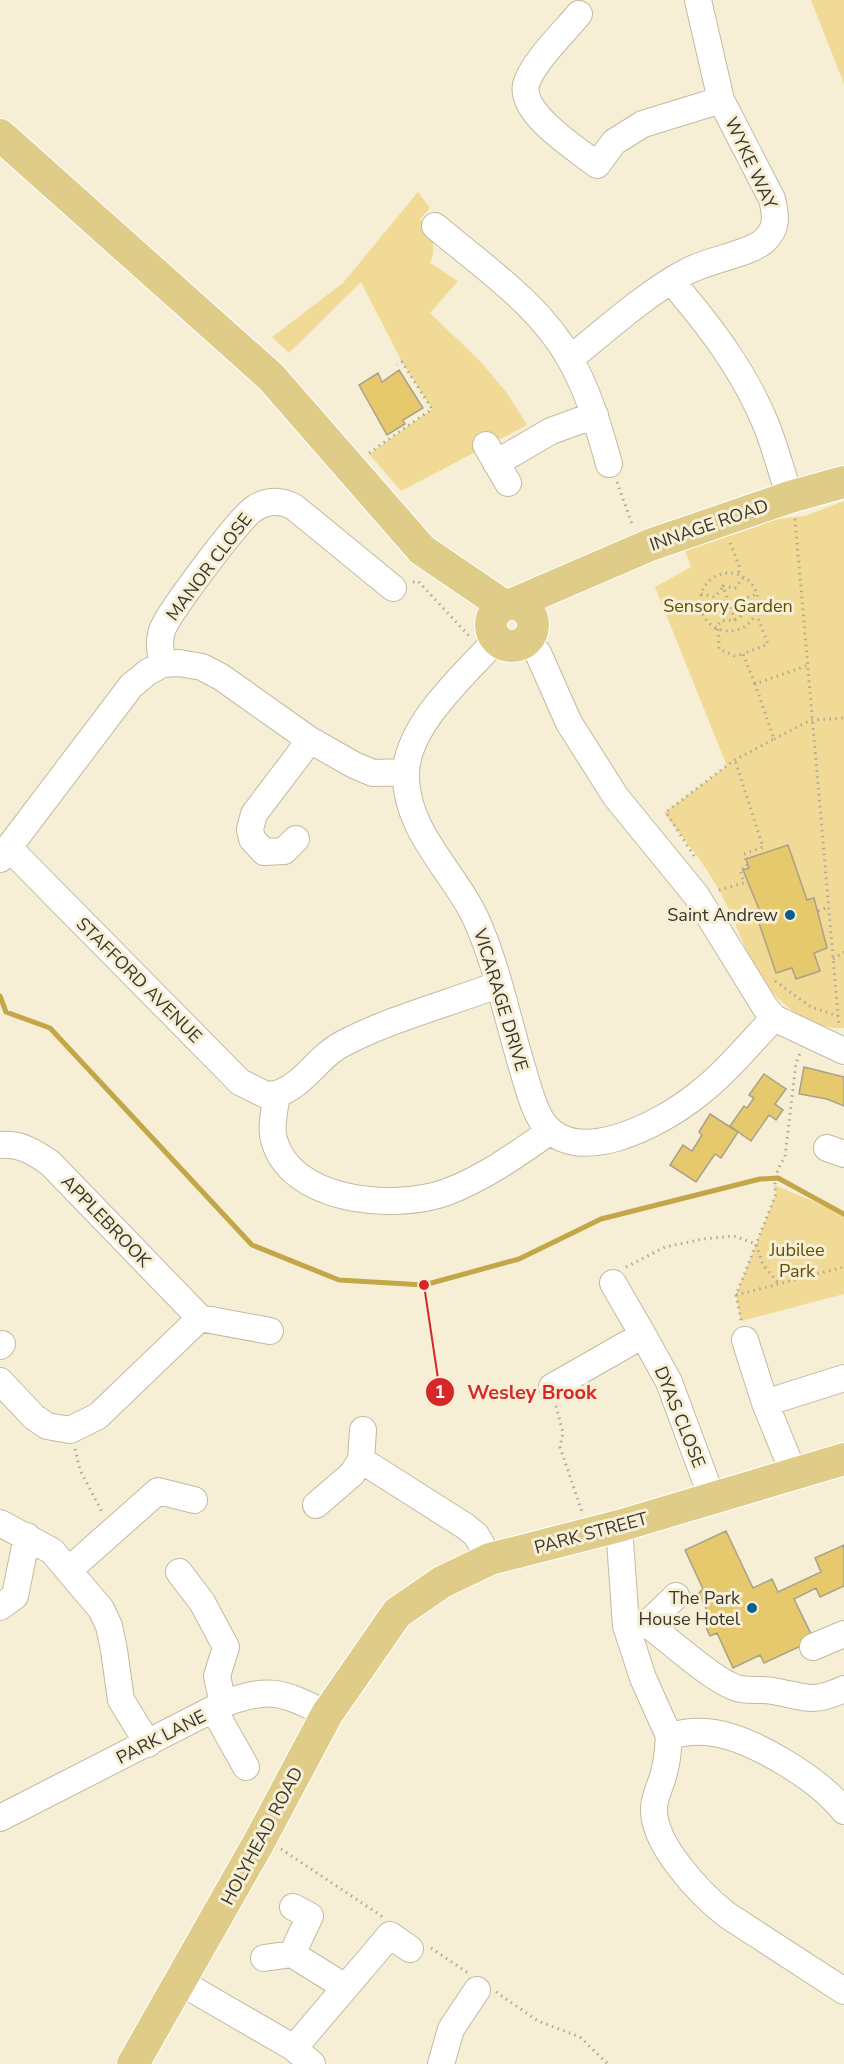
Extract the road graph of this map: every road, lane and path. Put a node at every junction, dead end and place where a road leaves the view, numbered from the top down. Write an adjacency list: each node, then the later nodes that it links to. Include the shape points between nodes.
1 (698, 0): 3 (street, WYKE WAY)
2 (579, 14): 3 (street, via 529,79 526,93 537,116 597,165 614,142 643,124)
3 (721, 100): 6 (street, WYKE WAY, via 772,199 776,217 773,230 756,246 701,264)
4 (0, 135): 27 (main road, via 271,377 422,550)
5 (441, 240): 7 (street, via 538,315)
6 (672, 282): 7 (street, WYKE WAY); 14 (street, via 710,326 745,382 766,427)
7 (570, 359): 9 (street)
8 (397, 365): 10 (path, via 402,362 432,409)
9 (595, 415): 11 (street, via 551,431); 12 (street)
10 (369, 454)
11 (496, 464)
12 (609, 464): 16 (path)
13 (844, 482): 14 (main road, INNAGE ROAD)
14 (790, 497): 15 (main road, INNAGE ROAD); 31 (path, via 799,559)
15 (721, 520): 16 (main road, INNAGE ROAD); 17 (path, via 740,568)
16 (640, 549): 27 (main road, INNAGE ROAD, via 578,577)
17 (738, 575): 18 (path); 21 (path, via 714,577)
18 (743, 577): 19 (path, via 735,588); 22 (path)
19 (723, 586): 21 (path, via 715,597); 23 (path)
20 (393, 588): 27 (path, via 418,581); 30 (street, MANOR CLOSE, via 294,507 284,502 265,503 246,516 171,612 162,630 159,649)
21 (701, 594): 25 (path)
22 (757, 594): 23 (path); 24 (path)
23 (729, 602): 25 (path); 26 (path)
24 (756, 613): 26 (path, via 747,612); 28 (path, via 740,630); 29 (path, via 768,644)
25 (702, 614): 28 (path)
26 (735, 620): 28 (path, via 721,621)
27 (509, 627): 38 (street, VICARAGE DRIVE, via 424,723 412,746); 52 (street, via 538,654 569,723 616,797 696,895)
28 (716, 629): 29 (path, via 719,649 735,656)
29 (743, 654): 32 (path)
30 (163, 664): 36 (street, via 201,667 221,677); 40 (street, STAFFORD AVENUE, via 131,686)
31 (806, 666): 32 (path); 34 (path)
32 (755, 684): 35 (path)
33 (844, 718): 34 (path)
34 (811, 720): 35 (path); 45 (path)
35 (774, 739): 37 (path)
36 (310, 740): 38 (street, via 373,773); 39 (street, via 251,822 252,839 264,852 284,851)
37 (735, 760): 41 (path, via 666,812); 43 (path, via 763,847 744,854 747,866 740,870 744,883)
38 (406, 772): 50 (street, VICARAGE DRIVE, via 409,798 422,835 479,926)
39 (296, 839)
40 (5, 854): 55 (street, STAFFORD AVENUE, via 240,1082 266,1095)
41 (698, 861)
42 (715, 885): 43 (path)
43 (720, 891): 44 (path)
44 (722, 898)
45 (828, 907): 46 (path); 48 (path)
46 (818, 911)
47 (844, 952): 48 (path)
48 (833, 959): 51 (path)
49 (769, 975): 51 (path, via 811,1007)
50 (497, 986): 55 (street, via 345,1042 300,1082); 56 (street, VICARAGE DRIVE, via 531,1098)
51 (838, 1016): 54 (path)
52 (774, 1018): 53 (street); 56 (street, via 698,1095 653,1123 585,1145 565,1141)
53 (809, 1034): 54 (street); 58 (path, via 796,1063 785,1157 774,1185 776,1194)
54 (843, 1050)
55 (277, 1094): 56 (street, via 274,1136 289,1165 322,1188 369,1202 416,1200 445,1193 499,1167)
56 (549, 1132)
57 (0, 1145): 63 (street, APPLEBROOK, via 33,1150 50,1163)
58 (756, 1244): 60 (path, via 734,1236 665,1247 626,1266); 61 (path, via 763,1265); 62 (path)
59 (844, 1267): 61 (path)
60 (613, 1283): 65 (street, DYAS CLOSE)
61 (780, 1284): 62 (path)
62 (736, 1296): 66 (path)
63 (200, 1318): 64 (street); 71 (street, via 98,1416)
64 (270, 1331)
65 (643, 1335): 69 (street); 76 (street, DYAS CLOSE, via 669,1382)
66 (745, 1340): 70 (street)
67 (844, 1378): 70 (street)
68 (0, 1381): 71 (street, via 34,1417 47,1426)
69 (552, 1387): 82 (path, via 563,1433 561,1447)
70 (765, 1403): 75 (street)
71 (70, 1430): 79 (path, via 80,1470)
72 (363, 1430): 74 (street)
73 (844, 1459): 75 (main road, PARK STREET)
74 (361, 1460): 78 (street, via 352,1474); 84 (street, via 465,1526 476,1535)
75 (794, 1474): 76 (main road, PARK STREET)
76 (712, 1498): 81 (main road, PARK STREET)
77 (194, 1500): 85 (street, via 158,1491)
78 (316, 1505)
79 (106, 1519)
80 (0, 1523): 83 (street)
81 (619, 1526): 82 (main road, PARK STREET); 90 (street)
82 (589, 1534): 84 (main road, PARK STREET)
83 (27, 1536): 85 (street, via 52,1551); 88 (street, via 15,1596)
84 (490, 1559): 89 (main road, PARK STREET, via 441,1581)
85 (70, 1569): 97 (street, via 105,1617 121,1700)
86 (179, 1572): 94 (street, via 231,1642 217,1676)
87 (676, 1596): 90 (street)
88 (0, 1607)
89 (397, 1613): 95 (main road, HOLYHEAD ROAD)
90 (637, 1625): 93 (street, via 682,1649 710,1674 739,1689 823,1699); 96 (street, via 640,1670)
91 (844, 1634): 92 (street)
92 (813, 1647)
93 (844, 1689)
94 (219, 1707): 95 (street, PARK LANE, via 267,1691 292,1697); 97 (street, PARK LANE); 98 (street)
95 (327, 1714): 101 (main road, HOLYHEAD ROAD)
96 (669, 1736): 99 (street, via 706,1732 737,1740 811,1779); 108 (street, via 654,1810 659,1831 681,1869 726,1915)
97 (148, 1744): 100 (street, PARK LANE)
98 (246, 1767)
99 (844, 1811)
100 (0, 1818)
101 (262, 1836): 103 (path); 107 (main road, HOLYHEAD ROAD)
102 (293, 1907): 105 (street, via 310,1916)
103 (390, 1921)
104 (419, 1948): 109 (street, via 390,1935); 110 (path)
105 (292, 1954): 106 (street); 109 (street)
106 (264, 1958)
107 (182, 1983): 111 (street); 112 (main road, HOLYHEAD ROAD)
108 (842, 1986)
109 (345, 1987): 111 (street)
110 (479, 1987): 113 (street, via 451,2029); 114 (path, via 538,2021 580,2037)
111 (303, 2056)
112 (133, 2064)
113 (441, 2064)
114 (608, 2064)

